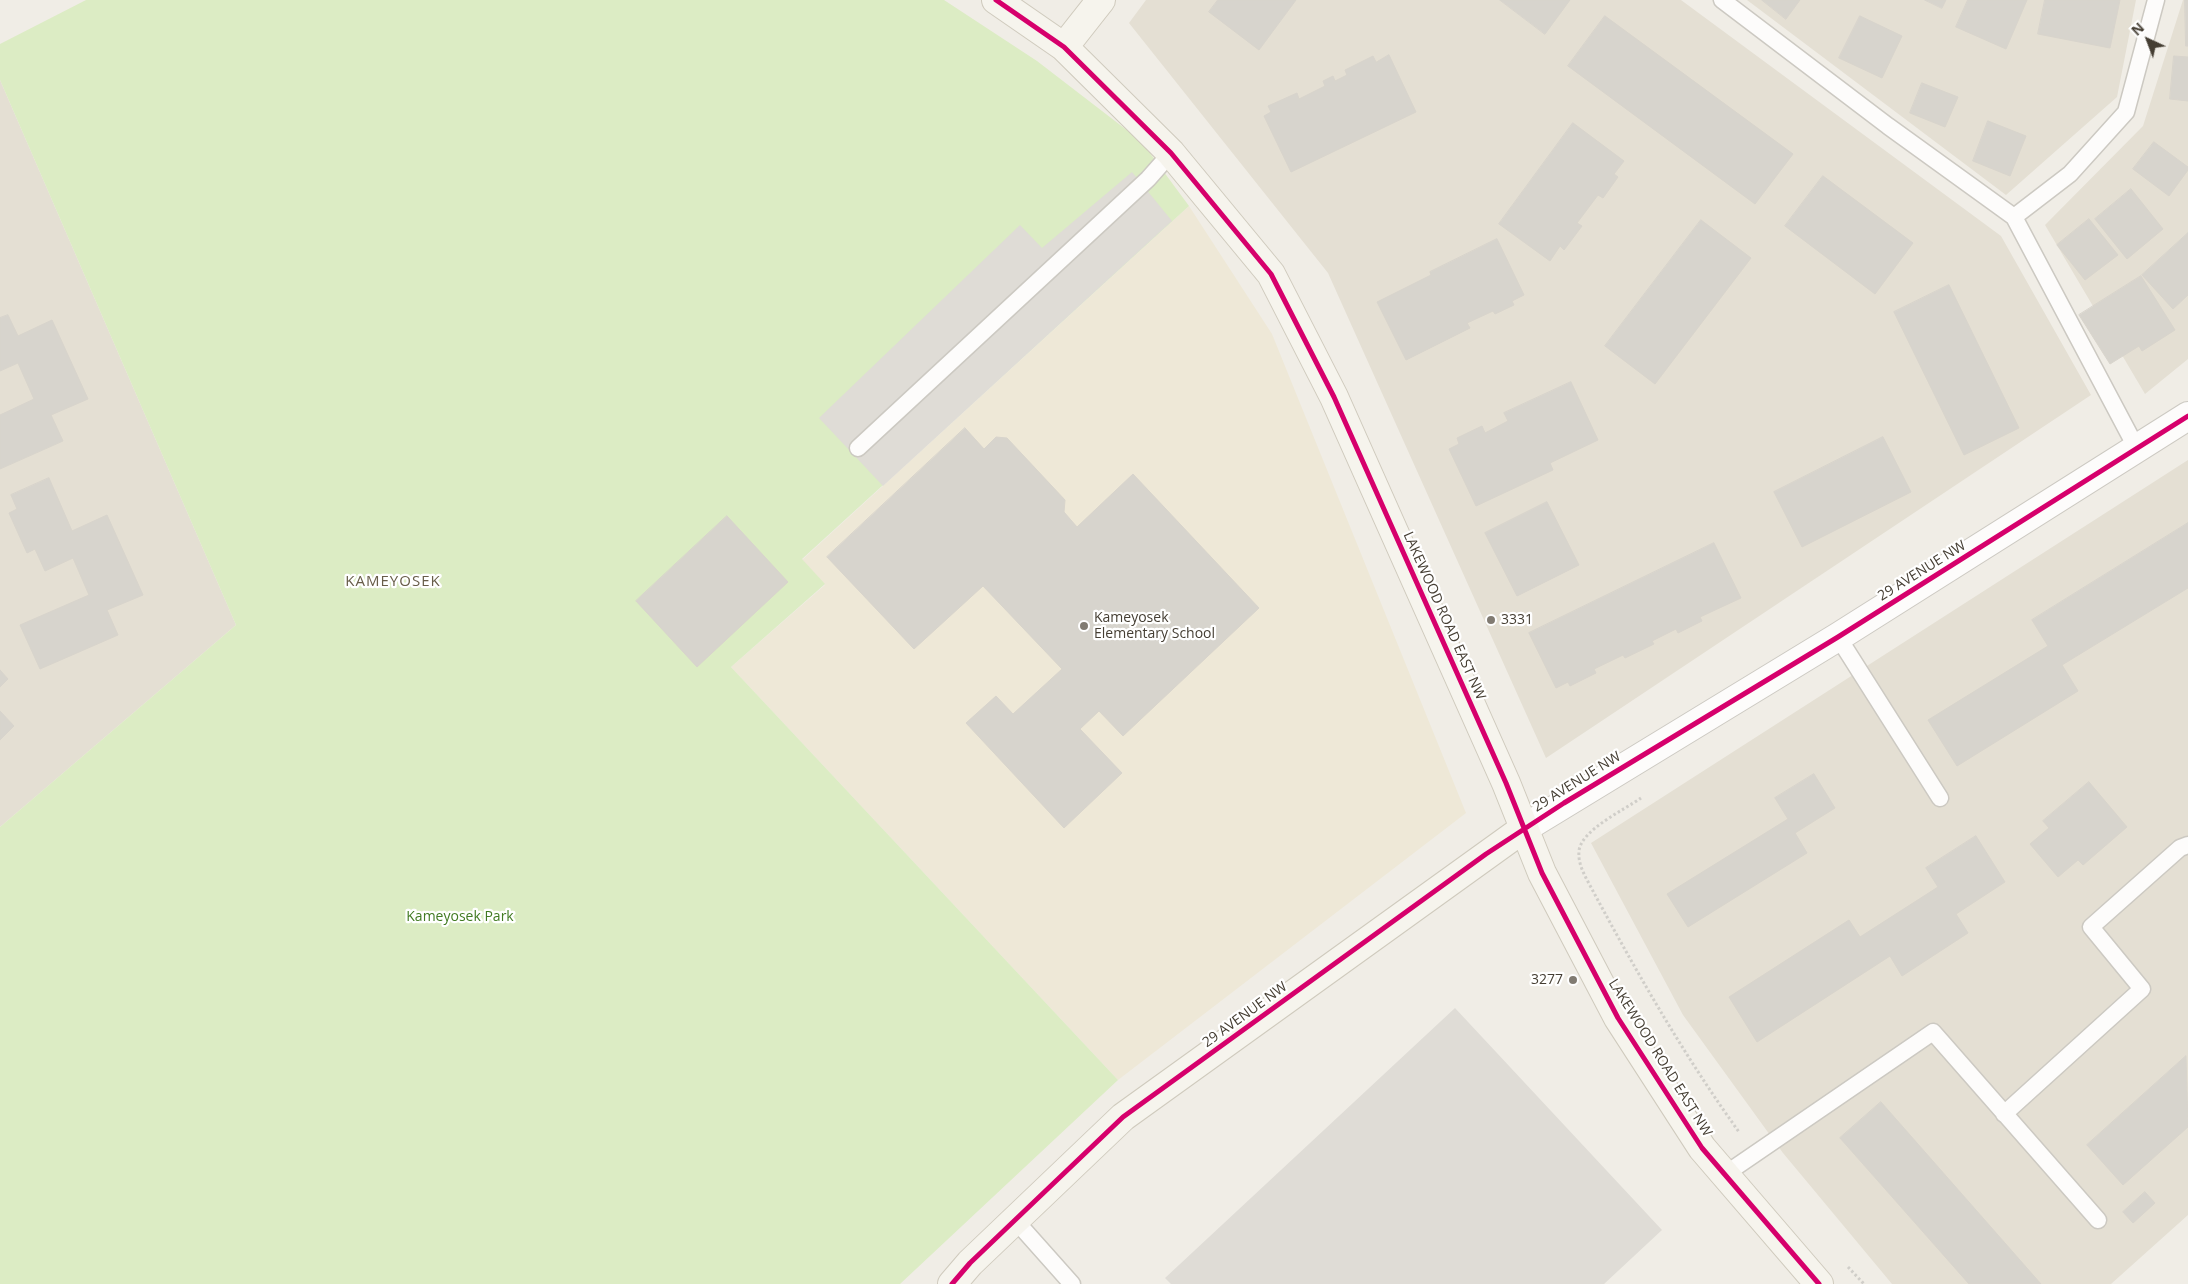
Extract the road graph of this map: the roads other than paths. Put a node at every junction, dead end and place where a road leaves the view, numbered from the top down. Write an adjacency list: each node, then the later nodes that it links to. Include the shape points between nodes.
1 (996, 0): 5 (street, LAKEWOOD ROAD EAST NW)
2 (1100, 0): 5 (street)
3 (1722, 0): 7 (lane)
4 (2156, 0): 7 (lane, via 2126,112 2070,174)
5 (1064, 47): 6 (street, LAKEWOOD ROAD EAST NW)
6 (1171, 153): 9 (lane, via 1148,179); 13 (street, LAKEWOOD ROAD EAST NW, via 1271,274 1334,397 1506,783)
7 (2014, 217): 10 (lane)
8 (2188, 416): 10 (street, 29 AVENUE NW)
9 (858, 448)
10 (2137, 449): 11 (street, 29 AVENUE NW)
11 (1838, 637): 12 (lane); 13 (street, 29 AVENUE NW)
12 (1940, 798)
13 (1523, 829): 16 (street, LAKEWOOD ROAD EAST NW, via 1542,873 1618,1018 1702,1148); 17 (street, 29 AVENUE NW, via 1122,1117)
14 (2188, 845): 15 (lane, via 2180,848 2091,927 2142,989)
15 (2004, 1114): 16 (lane, via 1933,1032); 18 (lane)
16 (1724, 1175): 21 (street, LAKEWOOD ROAD EAST NW)
17 (1015, 1220): 19 (street, 29 AVENUE NW); 20 (lane)
18 (2098, 1220)
19 (952, 1284)
20 (1072, 1284)
21 (1819, 1284)

